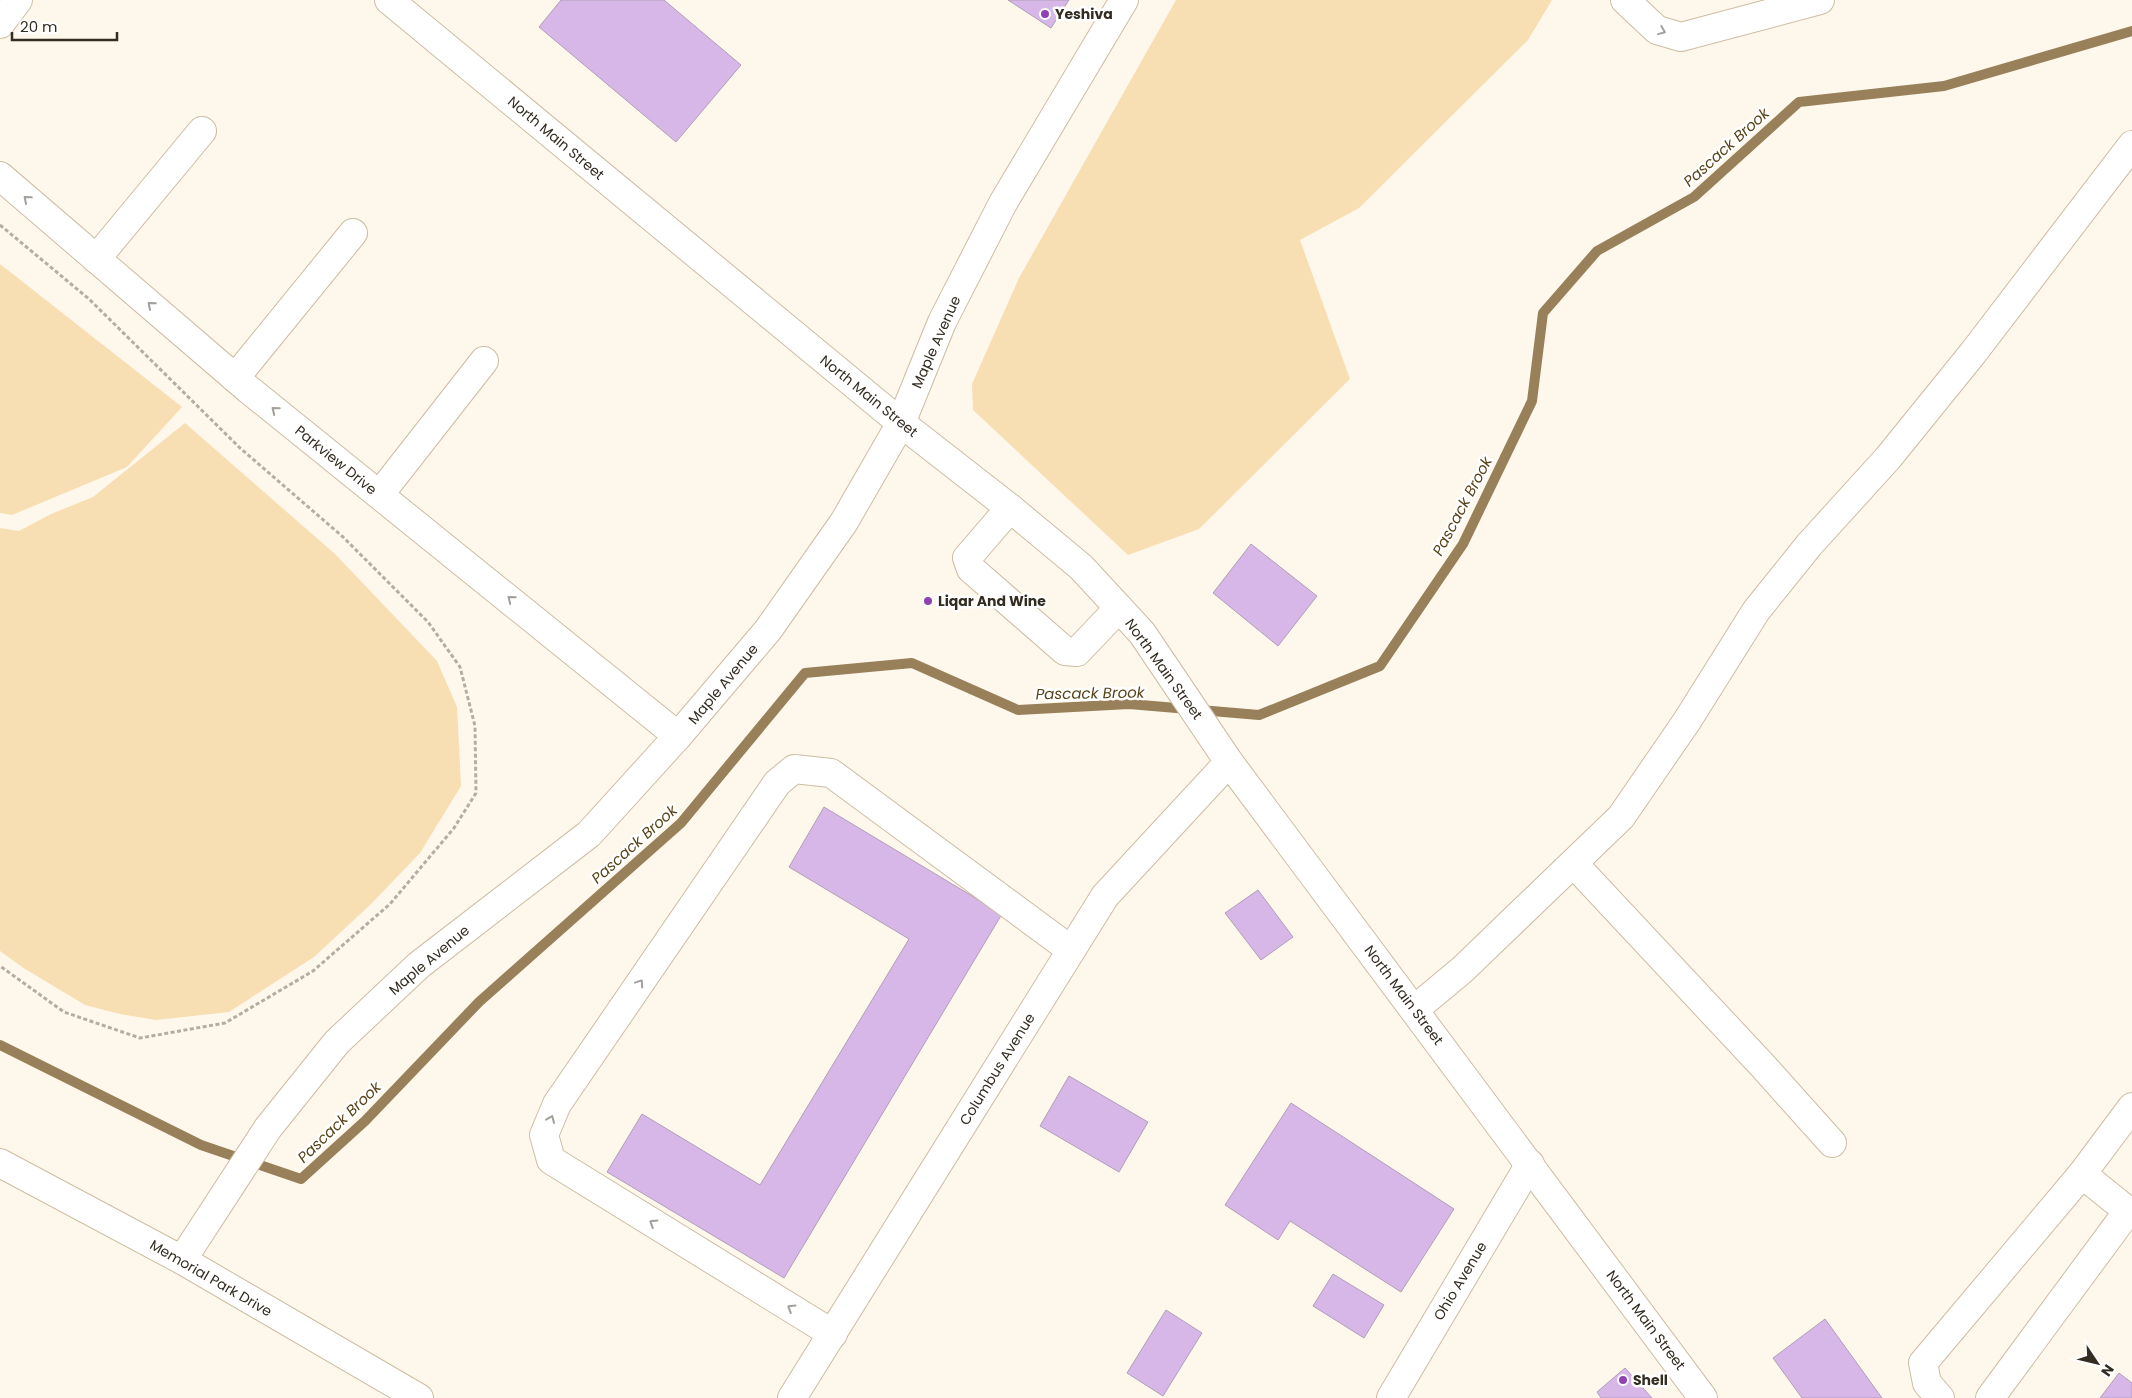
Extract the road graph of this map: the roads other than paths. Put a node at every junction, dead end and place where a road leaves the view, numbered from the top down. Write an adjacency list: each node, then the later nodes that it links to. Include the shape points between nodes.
1 (18, 0): 6 (street)
2 (389, 0): 14 (street, North Main Street)
3 (1124, 0): 14 (street, Maple Avenue, via 1003,203 942,322)
4 (1625, 0): 5 (street, one-way to 5, via 1658,30 1681,37)
5 (1820, 0)
6 (0, 24)
7 (202, 132): 11 (street)
8 (2132, 145): 20 (street, via 1955,375 1756,611 1687,721 1621,817)
9 (0, 176): 11 (street, Parkview Drive, one-way to 9)
10 (353, 233): 13 (street)
11 (96, 259): 13 (street, Parkview Drive, one-way to 11)
12 (484, 361): 15 (street)
13 (235, 378): 15 (street, Parkview Drive, one-way to 13)
14 (901, 422): 16 (street, North Main Street); 18 (street, Maple Avenue, via 844,522 768,630)
15 (380, 494): 18 (street, Parkview Drive, one-way to 15)
16 (1010, 508): 17 (street, North Main Street, via 1081,567); 17 (street, via 967,558 971,569 1065,651 1077,652)
17 (1119, 608): 19 (street, North Main Street, via 1142,633)
18 (678, 736): 28 (street, Maple Avenue, via 589,834 419,965 337,1042 268,1128)
19 (1230, 762): 21 (street, Columbus Avenue, via 1105,896); 22 (street, North Main Street)
20 (1574, 864): 22 (street, via 1462,970); 24 (street)
21 (1071, 950): 29 (street, Columbus Avenue); 29 (street, one-way to 21, via 551,1160 544,1135 557,1104 777,784 794,769 831,773)
22 (1415, 1009): 26 (street, North Main Street)
23 (2132, 1107): 27 (street)
24 (1832, 1143)
25 (0, 1163): 28 (street, Memorial Park Drive)
26 (1530, 1164): 32 (street, Ohio Avenue); 33 (street, North Main Street)
27 (2082, 1174): 34 (street, via 1923,1363 1927,1383); 35 (street, via 2128,1211)
28 (182, 1260): 30 (street, Memorial Park Drive)
29 (832, 1334): 31 (street, Columbus Avenue)
30 (419, 1398)
31 (792, 1398)
32 (1391, 1398)
33 (1703, 1398)
34 (1940, 1398)
35 (1990, 1398)

